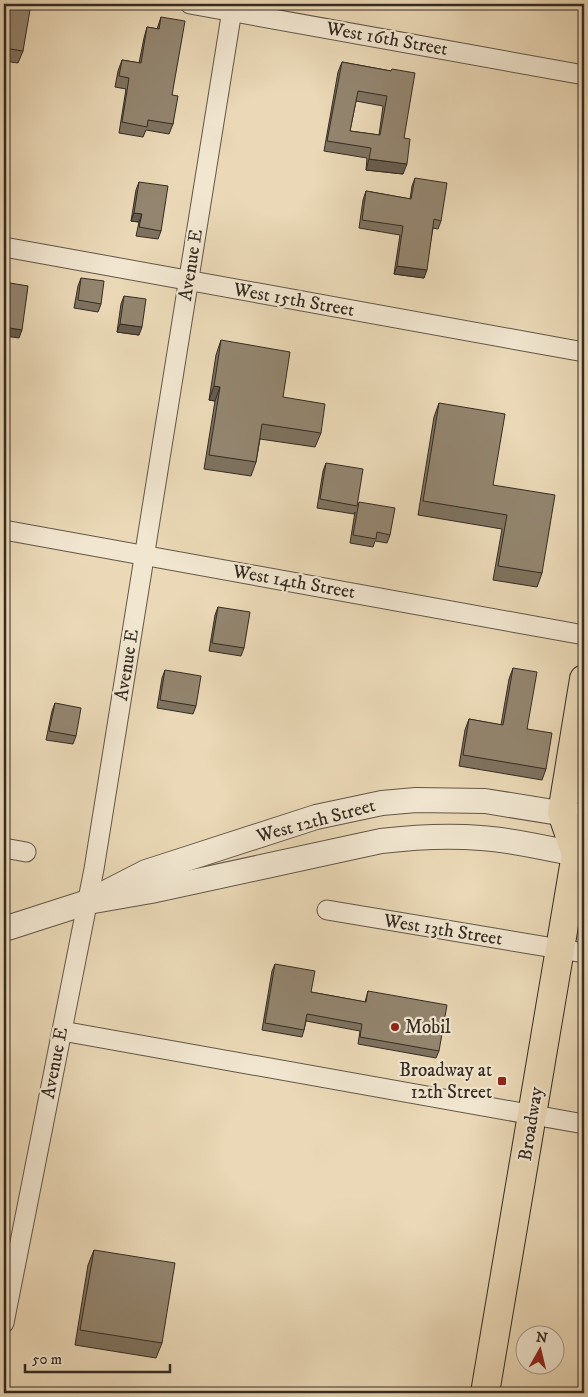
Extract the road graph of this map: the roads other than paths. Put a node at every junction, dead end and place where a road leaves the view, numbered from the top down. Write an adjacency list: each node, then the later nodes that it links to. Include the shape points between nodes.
1 (190, 4): 2 (street, West 16th Street)
2 (233, 7): 3 (street, West 16th Street); 5 (street, Avenue E)
3 (584, 75)
4 (4, 247): 5 (street, West 15th Street)
5 (188, 282): 6 (street, West 15th Street); 8 (street, Avenue E)
6 (584, 352)
7 (4, 530): 8 (street, West 14th Street)
8 (145, 554): 9 (street, West 14th Street); 15 (street, Avenue E)
9 (584, 635)
10 (584, 679): 11 (main road, Broadway)
11 (573, 815): 13 (main road, Broadway); 15 (street, West 12th Street, via 484,801 451,800 382,803 348,809 146,872)
12 (4, 848): 14 (street)
13 (581, 850): 15 (street, West 12th Street, via 482,838 415,837 382,841); 18 (main road, Broadway)
14 (26, 852)
15 (88, 902): 17 (street, West 12th Street); 19 (street, Avenue E)
16 (327, 910): 18 (street, West 13th Street)
17 (4, 929)
18 (572, 951): 20 (main road, Broadway)
19 (62, 1031): 20 (street); 22 (street, Avenue E)
20 (532, 1116): 21 (street); 23 (main road, Broadway)
21 (584, 1124)
22 (4, 1322)
23 (484, 1393)

